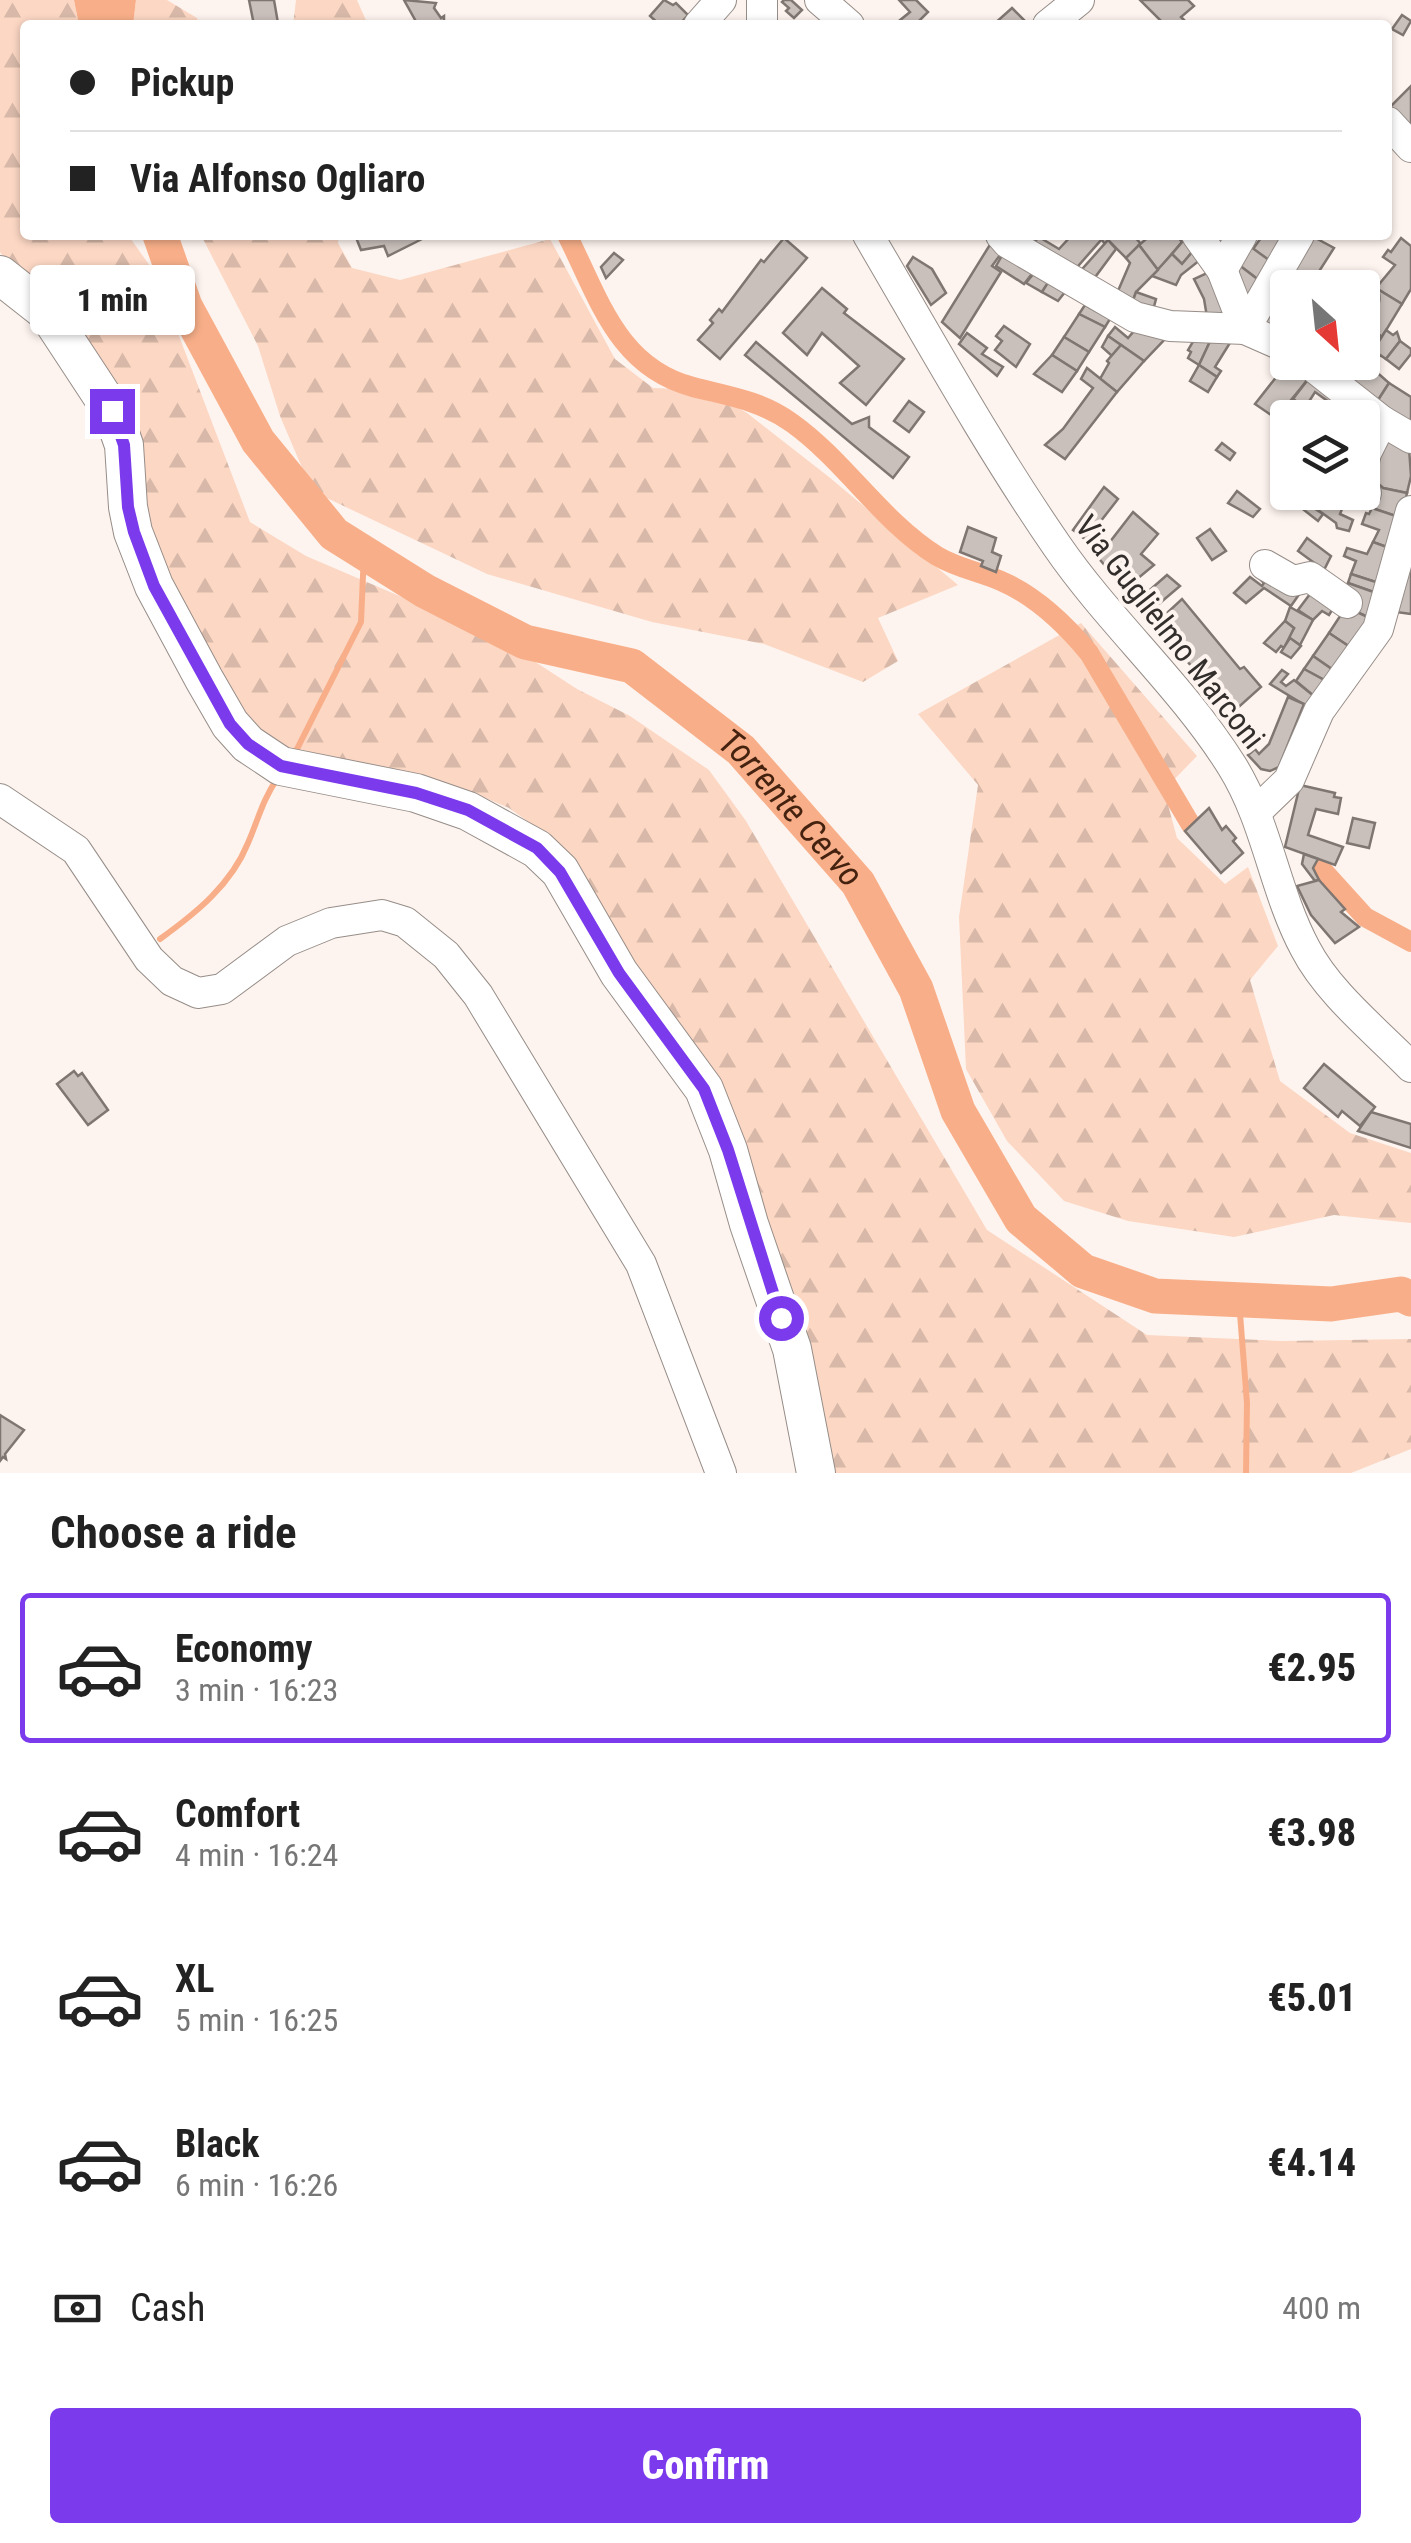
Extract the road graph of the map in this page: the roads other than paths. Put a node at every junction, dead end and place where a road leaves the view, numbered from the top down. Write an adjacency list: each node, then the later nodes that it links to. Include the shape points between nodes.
1 (721, 0): 4 (street)
2 (820, 0): 5 (street)
3 (1079, 0): 6 (street)
4 (703, 20)
5 (842, 20)
6 (1054, 20)
7 (1392, 126): 8 (street)
8 (1411, 147)
9 (871, 240): 26 (street, Via Guglielmo Marconi, via 1058,548 1175,687)
10 (1011, 240): 16 (street, via 1135,316 1170,326)
11 (1201, 240): 14 (street)
12 (1239, 240): 14 (street)
13 (1296, 240): 16 (street)
14 (1222, 270): 16 (street)
15 (0, 275): 29 (main road, via 47,312 112,411 124,445 128,507 154,586 230,724 248,744 282,764 468,810 537,848 560,872 619,973 704,1089 792,1349)
16 (1245, 329): 17 (street)
17 (1270, 338)
18 (1330, 380): 19 (street)
19 (1382, 420): 20 (street); 21 (street)
20 (1380, 424)
21 (1411, 438)
22 (1411, 511): 24 (street)
23 (1265, 566): 24 (street, via 1292,581 1310,577)
24 (1367, 614): 26 (street, via 1289,780)
25 (0, 799): 28 (street, via 76,850 150,959 172,981 198,993 222,990 287,940 331,923 382,915 406,922 446,955 478,995 641,1264)
26 (1256, 812): 27 (street, Via Guglielmo Marconi, via 1306,952)
27 (1411, 1067)
28 (722, 1473)
29 (816, 1473)

